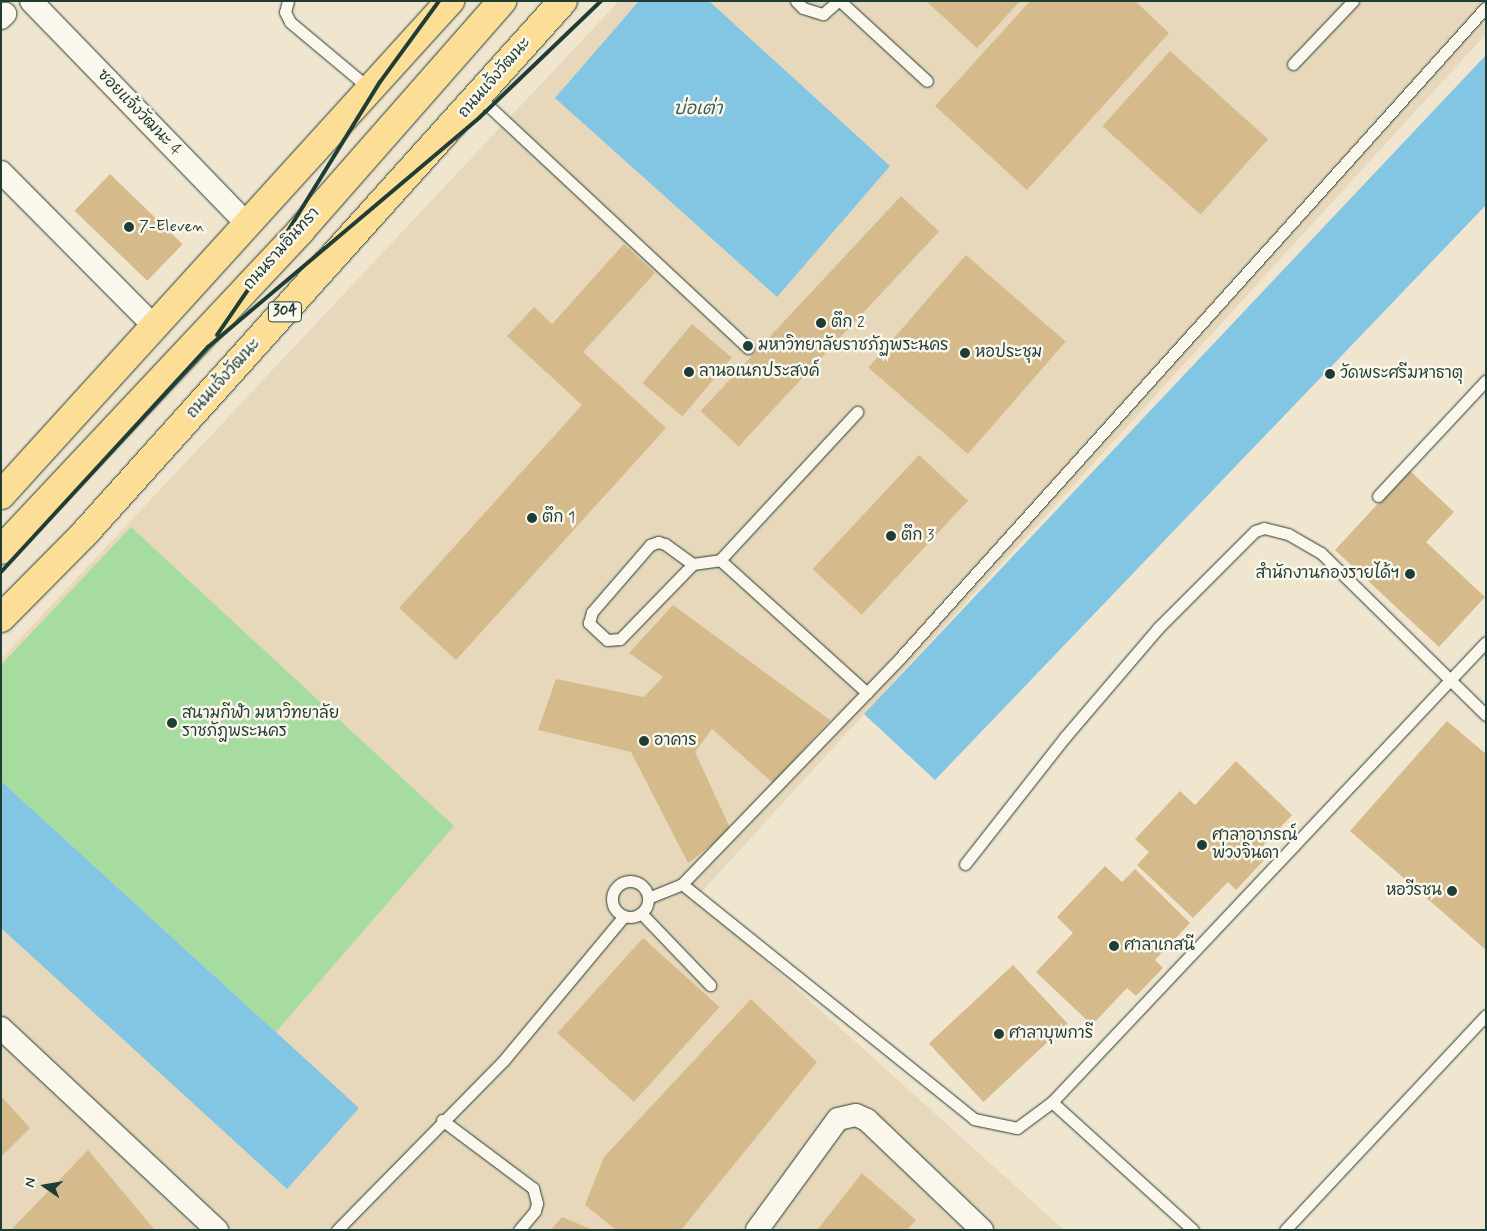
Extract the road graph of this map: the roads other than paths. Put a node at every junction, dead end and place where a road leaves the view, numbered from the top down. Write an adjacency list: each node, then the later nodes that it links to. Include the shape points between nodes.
1 (31, 1): 15 (street, ซอยแจ้งวัฒนะ 4)
2 (288, 1): 12 (lane, via 285,12 290,22)
3 (450, 1): 12 (main road)
4 (502, 1): 22 (main road, ถนนรามอินทรา / 304, via 301,230)
5 (563, 1): 13 (main road, ถนนแจ้งวัฒนะ / 304)
6 (796, 1): 7 (lane, via 803,8 822,14)
7 (839, 1): 11 (lane)
8 (1353, 1): 10 (lane)
9 (1486, 7): 28 (lane)
10 (1293, 64)
11 (927, 82)
12 (370, 89): 15 (main road)
13 (479, 97): 17 (lane); 25 (main road, ถนนแจ้งวัฒนะ / 304, via 85,533)
14 (1, 172): 16 (street)
15 (248, 225): 16 (main road)
16 (155, 327): 20 (main road)
17 (748, 348)
18 (1486, 380): 21 (lane)
19 (857, 412): 23 (lane)
20 (1, 495)
21 (1378, 496)
22 (1, 550)
23 (720, 560): 24 (lane); 28 (lane)
24 (693, 564): 24 (lane, via 620,639 607,640 588,623 592,612 650,545 665,544)
25 (1, 618)
26 (1486, 642): 27 (lane)
27 (1450, 681): 29 (lane); 30 (lane, via 1321,552 1288,534 1264,528 1255,530 1158,628 1064,737); 38 (lane, via 1286,850)
28 (867, 693): 31 (lane)
29 (1486, 715)
30 (965, 864)
31 (682, 884): 32 (lane); 38 (lane, via 974,1120 1017,1128)
32 (648, 898): 33 (lane); 34 (lane, via 643,887 634,881 617,886 612,903)
33 (641, 913): 34 (lane); 35 (lane)
34 (624, 916): 39 (lane, via 504,1060)
35 (710, 985)
36 (1486, 1015): 46 (lane)
37 (1, 1028): 40 (street)
38 (1052, 1102): 45 (lane)
39 (442, 1120): 41 (lane); 42 (lane, via 533,1188 535,1210)
40 (217, 1230)
41 (337, 1230)
42 (519, 1230)
43 (757, 1230): 44 (street, via 838,1119 856,1115 866,1120)
44 (982, 1230)
45 (1193, 1230)
46 (1285, 1230)

